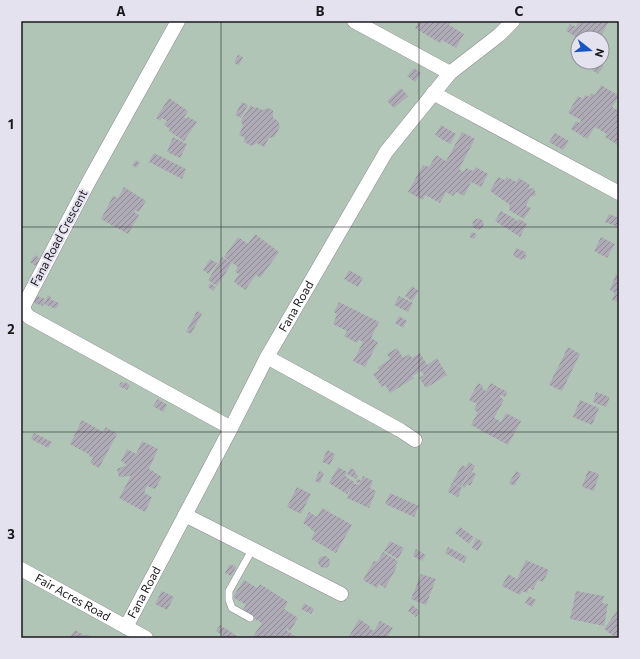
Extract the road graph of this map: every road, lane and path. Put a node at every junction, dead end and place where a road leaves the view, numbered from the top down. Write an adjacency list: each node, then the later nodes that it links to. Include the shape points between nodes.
1 (178, 21): 8 (street, Fana Road Crescent, via 88,183 24,305 24,311 29,317)
2 (354, 21): 4 (street)
3 (514, 21): 4 (street, Fana Road)
4 (450, 73): 5 (street, Fana Road)
5 (433, 94): 6 (street); 7 (street, Fana Road, via 386,152)
6 (619, 193)
7 (267, 357): 8 (street, Fana Road); 9 (street)
8 (231, 428): 10 (street, Fana Road)
9 (415, 440)
10 (185, 515): 11 (street); 15 (street, Fana Road)
11 (252, 550): 13 (street); 14 (lane, via 229,591 232,608)
12 (21, 568): 15 (street, Fair Acres Road)
13 (341, 594)
14 (250, 618)
15 (126, 627): 16 (street, Fair Acres Road)
16 (146, 638)

